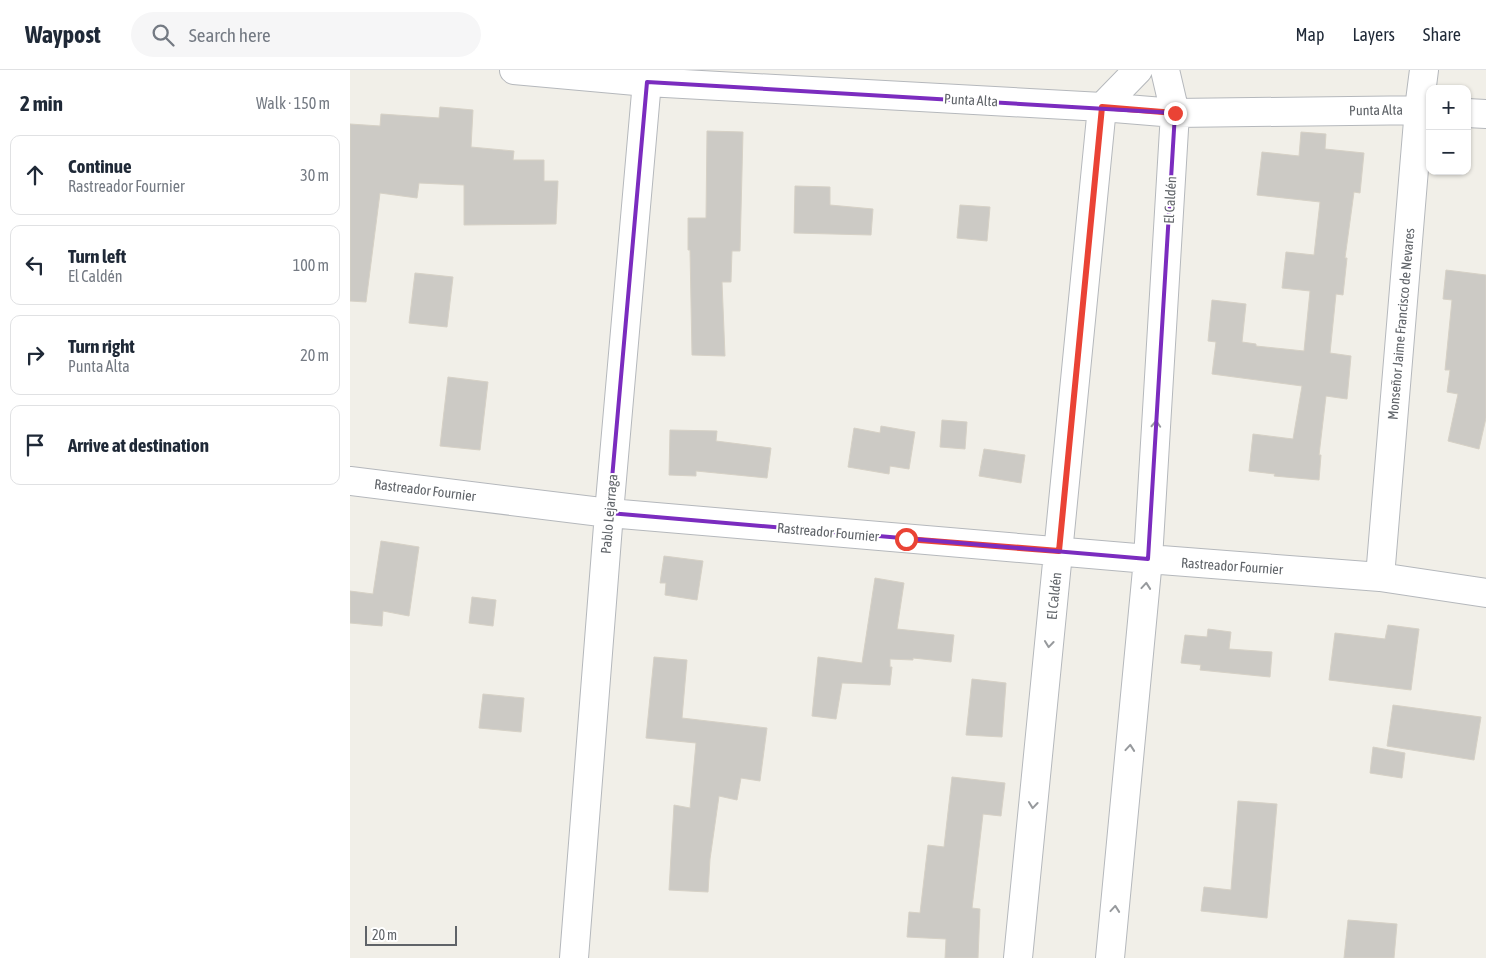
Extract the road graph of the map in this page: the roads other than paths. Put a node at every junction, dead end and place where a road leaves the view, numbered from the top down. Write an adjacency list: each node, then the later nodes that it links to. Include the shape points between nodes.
1 (514, 70): 5 (street, Punta Alta)
2 (1138, 70): 6 (street)
3 (1165, 70): 8 (street, El Caldén)
4 (1424, 70): 7 (street, Monseñor Jaime Francisco de Nevares)
5 (648, 76): 6 (street, Punta Alta); 12 (street, Pablo Lejarraga)
6 (1102, 107): 8 (street, Punta Alta); 13 (street, El Caldén)
7 (1424, 109): 8 (street, Punta Alta); 15 (street, Monseñor Jaime Francisco de Nevares)
8 (1175, 113): 14 (street, El Caldén, one-way to 8)
9 (1471, 113): 10 (street)
10 (1486, 114)
11 (350, 481): 12 (street, Rastreador Fournier)
12 (609, 513): 13 (street, Rastreador Fournier); 17 (street, Pablo Lejarraga)
13 (1059, 551): 14 (street, Rastreador Fournier); 18 (street, El Caldén, one-way to 18)
14 (1148, 559): 15 (street, Rastreador Fournier); 19 (street, El Caldén, one-way to 14)
15 (1380, 577): 16 (street, Rastreador Fournier)
16 (1486, 593)
17 (574, 958)
18 (1018, 958)
19 (1110, 958)

